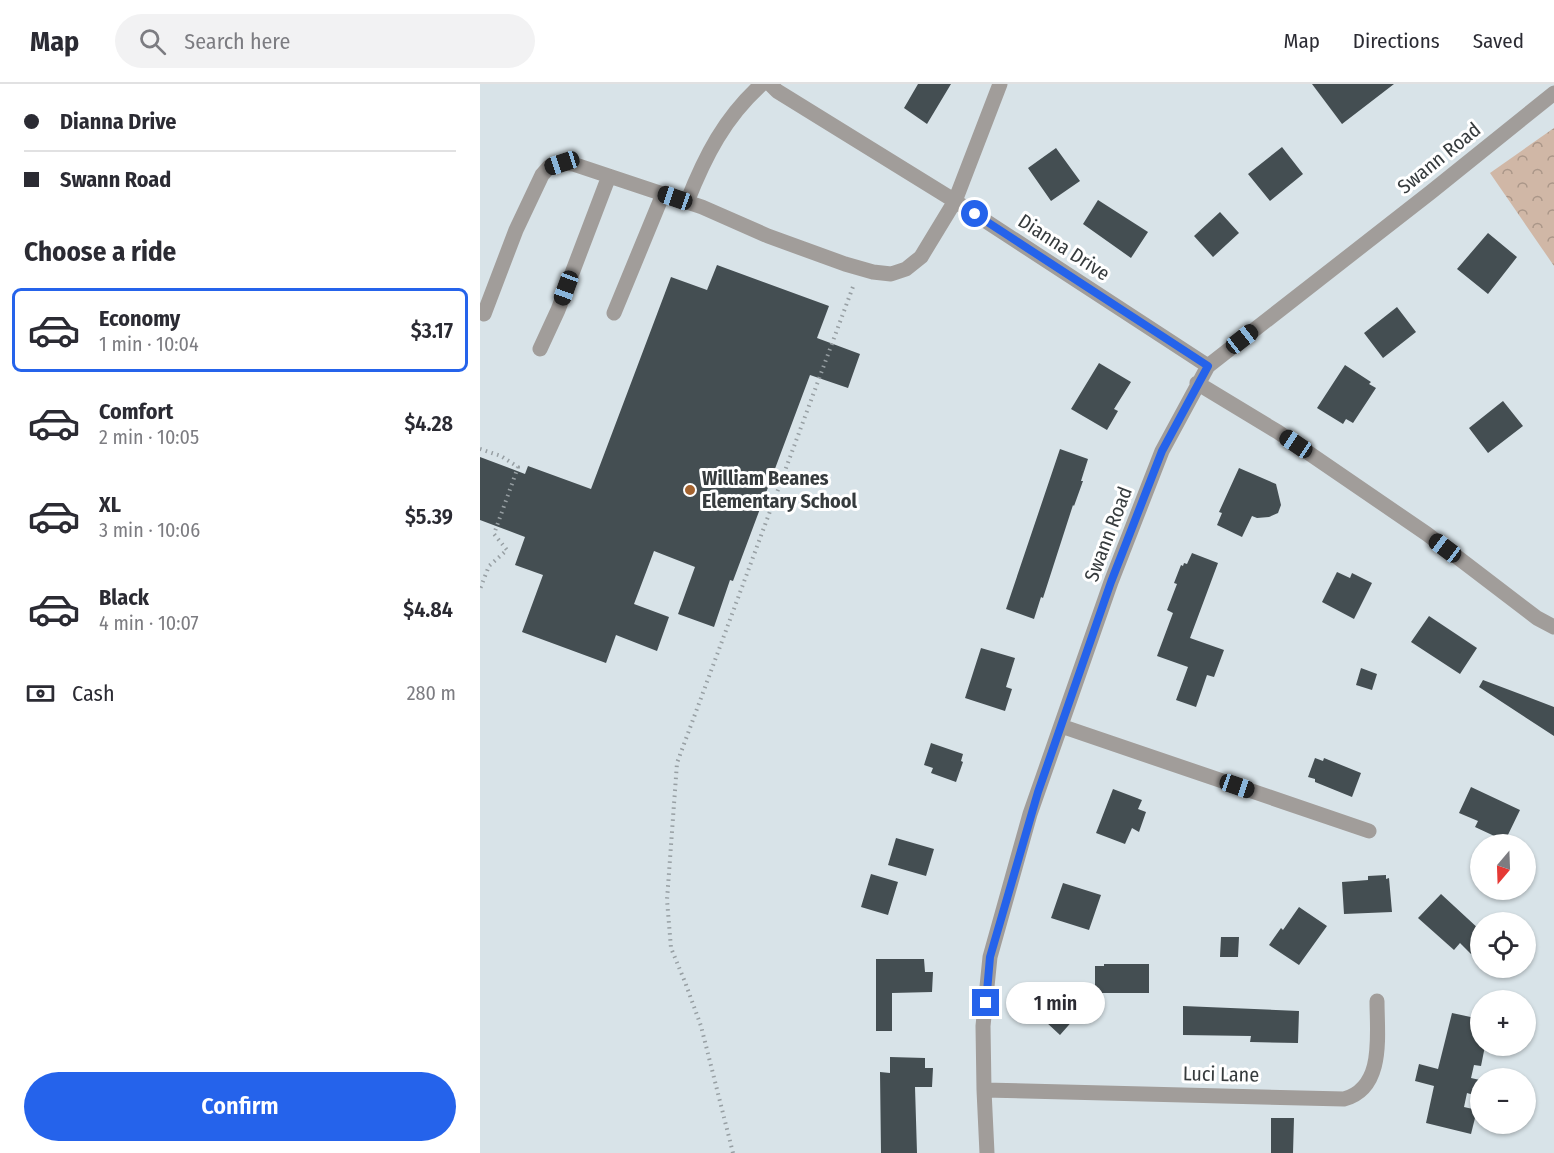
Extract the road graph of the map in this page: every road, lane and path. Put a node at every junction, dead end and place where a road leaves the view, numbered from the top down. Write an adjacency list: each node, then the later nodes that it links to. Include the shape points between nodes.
1 (762, 84): 8 (street, via 742,101 719,133)
2 (770, 84): 7 (street, Dianna Drive)
3 (1000, 84): 7 (street)
4 (1554, 93): 13 (street, Swann Road)
5 (609, 176): 6 (street); 11 (street, via 573,164 549,167 516,230); 12 (street)
6 (663, 194): 8 (street); 10 (street)
7 (956, 201): 9 (street, via 921,257 906,269 891,274); 13 (street, Dianna Drive)
8 (687, 202): 9 (street)
9 (860, 268): 22 (path, via 677,763 667,900 671,948 701,1026)
10 (614, 313)
11 (484, 314)
12 (540, 349)
13 (1208, 366): 14 (street, Swann Road)
14 (1197, 383): 17 (street, via 1278,432); 18 (street, Swann Road, via 1162,451)
15 (480, 449): 16 (path, via 518,467 494,534 507,550 489,566)
16 (480, 589)
17 (1554, 627)
18 (1061, 726): 19 (street); 21 (street, Swann Road, via 1030,814 990,957 983,1026)
19 (1369, 831)
20 (1377, 1001): 21 (street, Luci Lane, via 1377,1049 1372,1073 1366,1087 1344,1099)
21 (984, 1090): 23 (street, Swann Road)
22 (733, 1153)
23 (987, 1153)

